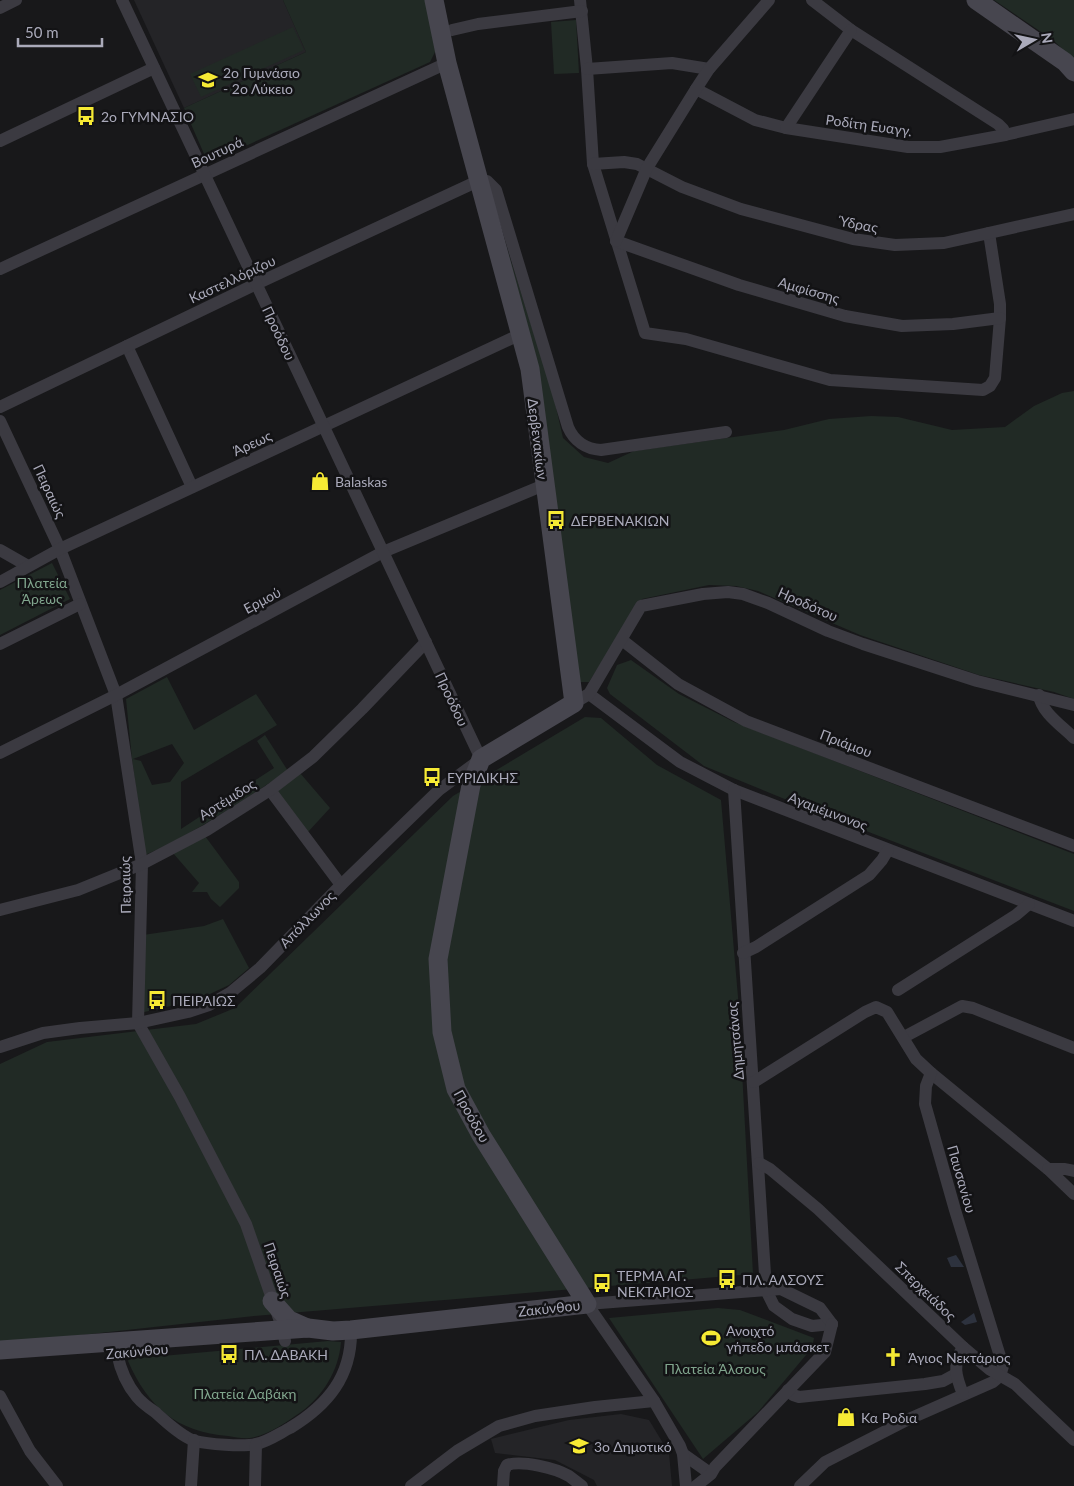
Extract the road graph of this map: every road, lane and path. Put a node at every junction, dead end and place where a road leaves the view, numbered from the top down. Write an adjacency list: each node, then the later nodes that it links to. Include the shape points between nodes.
1 (16, 0): 8 (street)
2 (122, 0): 12 (street, Προόδου)
3 (434, 0): 11 (street, Δερβενακίων)
4 (769, 0): 14 (street)
5 (812, 0): 10 (street)
6 (976, 0): 15 (street, via 1065,62)
7 (581, 6): 9 (street); 13 (street)
8 (0, 8)
9 (452, 30)
10 (851, 30): 18 (street); 19 (street, via 998,124)
11 (447, 63): 23 (street, Βουτυρά); 24 (street, Δερβενακίων)
12 (154, 68): 20 (street); 23 (street, Προόδου)
13 (587, 69): 14 (street, via 672,63); 21 (street)
14 (709, 69): 16 (street)
15 (1074, 72)
16 (696, 89): 18 (street, Ροδίτη Ευαγγ., via 755,120); 22 (street)
17 (1074, 119): 19 (street, Ροδίτη Ευαγγ.)
18 (786, 128): 19 (street, Ροδίτη Ευαγγ., via 908,147 940,147)
19 (1005, 135)
20 (0, 141)
21 (592, 164): 22 (street, Ύδρας, via 624,162); 27 (street)
22 (647, 168): 26 (street, Ύδρας, via 682,187 741,209 853,239 895,245 944,243); 27 (street)
23 (204, 175): 28 (street, Βουτυρά); 29 (street, Προόδου)
24 (478, 181): 29 (street, Καστελλόριζου); 31 (street, Δερβενακίων); 36 (street, Δερβενακίων, via 487,182 496,190 570,432 577,441 601,450)
25 (1074, 214): 26 (street, Ύδρας)
26 (989, 232): 30 (street)
27 (616, 241): 30 (street, Αμφίσσης, via 739,285 845,316 902,326); 30 (street, via 645,333 686,339 830,380 983,390 995,378)
28 (0, 270)
29 (256, 284): 32 (street, Καστελλόριζου); 35 (street, Προόδου)
30 (1000, 318)
31 (519, 334): 35 (street, Άρεως); 37 (street, Δερβενακίων, via 530,369)
32 (127, 346): 33 (street, Καστελλόριζου); 38 (street)
33 (0, 406)
34 (0, 421): 39 (street, Πειραιώς)
35 (323, 426): 38 (street, Άρεως); 41 (street, Προόδου)
36 (726, 432)
37 (544, 486): 41 (street, Ερμού); 50 (street, Δερβενακίων)
38 (192, 488): 39 (street, Άρεως)
39 (60, 549): 42 (street, Άρεως); 44 (street, Πειραιώς)
40 (0, 550): 42 (street)
41 (383, 552): 46 (street, Προόδου); 48 (street, Ερμού)
42 (28, 566): 43 (street, Άρεως)
43 (0, 582)
44 (80, 604): 47 (street); 48 (street, Πειραιώς)
45 (622, 640): 49 (street, Ηροδότου, via 641,606 704,594 743,594 863,644 977,681); 50 (street, Ηροδότου); 57 (street, Πριάμου, via 678,684 746,721)
46 (426, 642): 54 (street, Προόδου); 55 (street, Αρτέμιδος, via 313,757)
47 (0, 644)
48 (116, 695): 53 (street, Ερμού); 59 (street, Πειραιώς)
49 (1039, 696): 51 (street, Ηροδότου); 52 (street, via 1046,710)
50 (582, 699): 54 (street, Απόλλωνος); 56 (street, Αγαμέμνονος, via 680,762)
51 (1074, 705)
52 (1074, 738)
53 (0, 753)
54 (481, 759): 60 (street, Απόλλωνος, via 439,790); 77 (street, Προόδου, via 471,785 438,959 442,1032 456,1089 481,1135)
55 (270, 790): 59 (street, Αρτέμιδος, via 207,830); 60 (street)
56 (734, 790): 58 (street, Αγαμέμνονος); 64 (street, Δημητσάνας)
57 (1074, 846)
58 (888, 850): 61 (street, Αγαμέμνονος); 64 (street, via 869,875)
59 (142, 864): 62 (street, Αρτέμιδος, via 78,890); 66 (street, Πειραιώς)
60 (341, 885): 66 (street, Απόλλωνος, via 260,968 230,993 188,1012)
61 (1029, 904): 63 (street, Αγαμέμνονος); 65 (street)
62 (0, 910)
63 (1074, 921)
64 (743, 953): 71 (street, Δημητσάνας)
65 (898, 990)
66 (138, 1023): 68 (street, Απόλλωνος, via 43,1034); 78 (street, Πειραιώς, via 246,1224)
67 (904, 1037): 69 (street, via 962,1006); 70 (street, via 916,1059); 71 (street, via 887,1012 876,1007)
68 (0, 1047)
69 (1074, 1048)
70 (932, 1073): 73 (street); 89 (street, Παυσανίου, via 926,1086 925,1104 1002,1357)
71 (754, 1082): 72 (street, Δημητσάνας)
72 (759, 1163): 76 (street, Δημητσάνας); 84 (street, Σπερχειάδος, via 818,1209)
73 (1048, 1170): 74 (street); 75 (street)
74 (1074, 1171)
75 (1074, 1194)
76 (766, 1290): 77 (street, Ζακύνθου); 79 (street, Ζακύνθου, via 781,1289 820,1308); 79 (street, via 774,1306 792,1319 812,1326)
77 (587, 1304): 81 (street, Ζακύνθου); 93 (street, Προόδου)
78 (274, 1306): 80 (street, via 289,1320); 82 (street, via 273,1318); 83 (street, Πειραιώς)
79 (832, 1324): 90 (street, via 825,1352)
80 (308, 1328): 81 (street, Ζακύνθου); 83 (street, Ζακύνθου)
81 (342, 1330): 83 (street, Ζακύνθου, via 308,1338); 96 (street, via 351,1344 345,1369 331,1395 309,1416)
82 (262, 1332): 83 (street, Ζακύνθου); 85 (street, Ζακύνθου)
83 (284, 1335): 86 (street, Ζακύνθου)
84 (964, 1347): 88 (street, via 959,1354); 89 (street, Σπερχειάδος)
85 (0, 1350)
86 (118, 1353): 87 (street, Ζακύνθου); 94 (street, via 120,1366 137,1398)
87 (0, 1362)
88 (956, 1374): 90 (street, via 926,1384 799,1397); 91 (street)
89 (1000, 1376): 91 (street); 95 (street, Σπερχειάδος, via 1014,1384)
90 (788, 1390): 98 (street)
91 (963, 1394): 105 (street, via 825,1462)
92 (0, 1396): 99 (street, via 30,1451)
93 (654, 1400): 97 (street); 102 (street, via 535,1416 499,1426 457,1451)
94 (194, 1440): 96 (street); 100 (street)
95 (1074, 1440)
96 (256, 1444): 101 (street)
97 (683, 1454): 98 (street); 98 (street)
98 (699, 1480)
99 (57, 1486)
100 (191, 1486)
101 (255, 1486)
102 (411, 1486)
103 (503, 1486): 104 (street, via 504,1471 513,1463 543,1467 569,1476)
104 (582, 1486)
105 (800, 1486)

